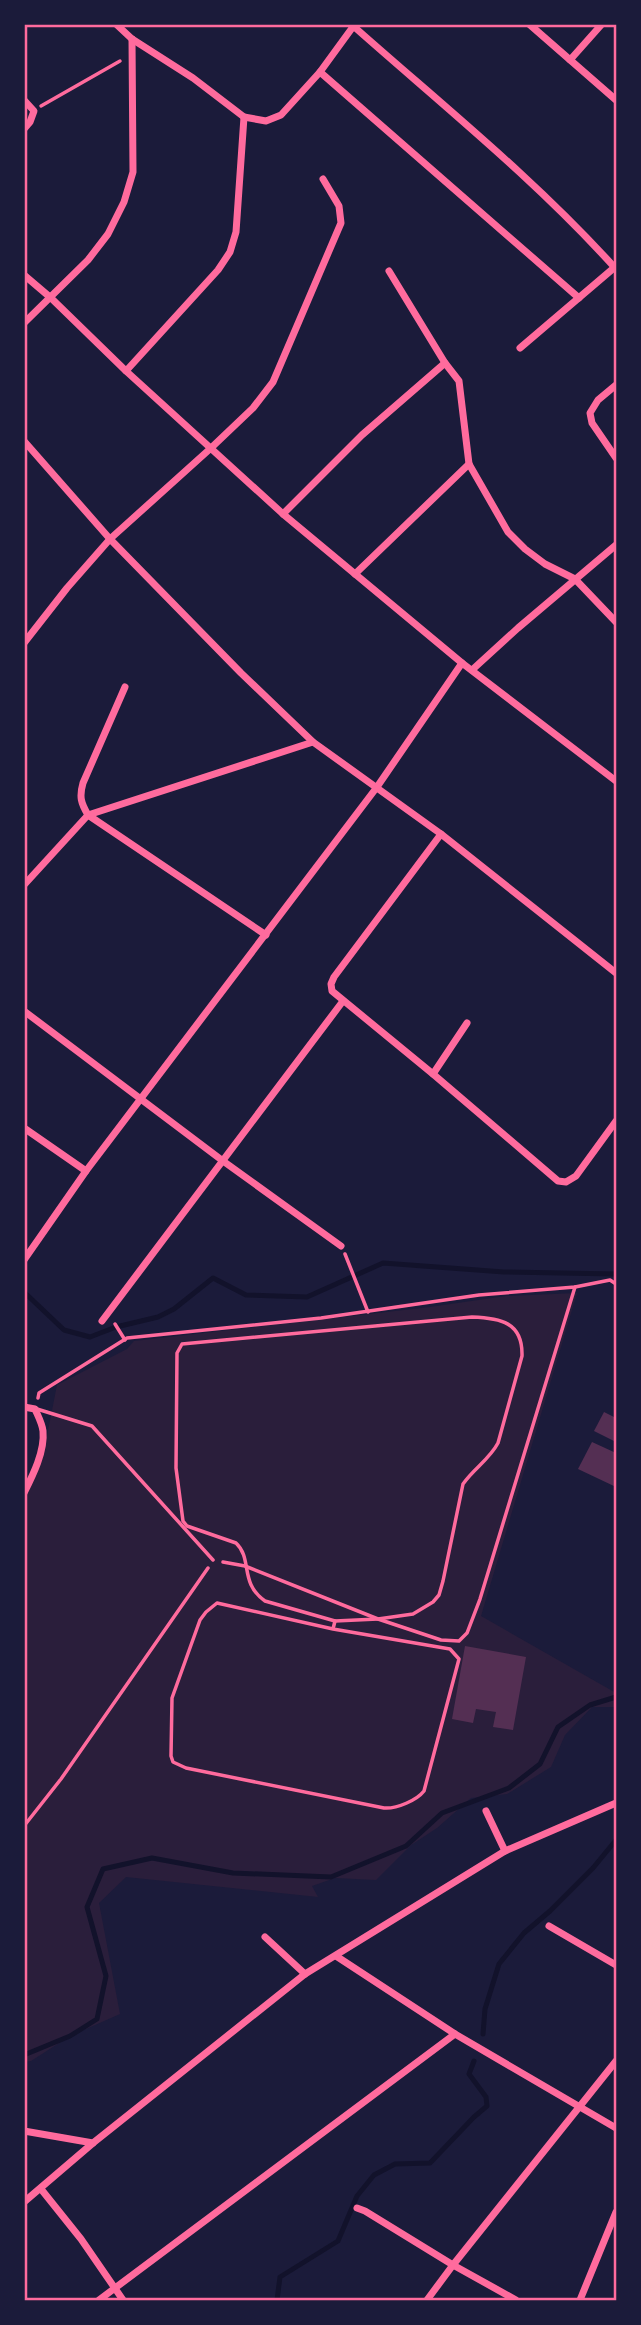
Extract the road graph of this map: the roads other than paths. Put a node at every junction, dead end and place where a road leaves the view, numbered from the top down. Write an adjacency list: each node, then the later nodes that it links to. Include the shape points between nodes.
1 (116, 24): 5 (street)
2 (529, 24): 6 (street)
3 (602, 24): 6 (street)
4 (353, 25): 7 (street); 13 (street, via 493,147)
5 (132, 39): 10 (street); 16 (street, via 134,172 108,234)
6 (570, 60): 9 (street)
7 (320, 72): 10 (street, via 281,115 266,121); 17 (street)
8 (24, 100): 11 (street, via 34,111)
9 (617, 100)
10 (244, 117): 21 (street, via 236,232 230,252)
11 (24, 129)
12 (323, 179): 24 (street, via 339,206 341,223 273,382)
13 (616, 268): 17 (street)
14 (389, 271): 20 (street)
15 (24, 275): 16 (street)
16 (51, 298): 18 (street); 21 (street)
17 (579, 298): 19 (street)
18 (24, 323)
19 (520, 348)
20 (445, 363): 26 (street, via 458,381); 27 (street, via 362,435)
21 (126, 371): 24 (street)
22 (617, 385): 25 (street, via 590,413)
23 (24, 441): 28 (street)
24 (211, 448): 27 (street); 28 (street)
25 (617, 458)
26 (469, 464): 30 (street); 31 (street, via 508,532 545,564)
27 (283, 514): 30 (street)
28 (110, 539): 33 (street); 37 (street)
29 (617, 545): 31 (street)
30 (355, 573): 34 (street)
31 (575, 579): 32 (street); 35 (street)
32 (617, 622)
33 (24, 643)
34 (462, 663): 35 (street); 39 (street)
35 (472, 670): 38 (street)
36 (125, 687): 40 (street, via 80,794)
37 (313, 742): 39 (street); 40 (street)
38 (617, 781)
39 (377, 787): 41 (street); 43 (street)
40 (88, 815): 42 (street); 43 (street)
41 (441, 834): 44 (street); 45 (street, via 334,977 332,991)
42 (24, 885)
43 (266, 935): 49 (street)
44 (617, 973)
45 (343, 1001): 48 (street); 52 (street)
46 (24, 1012): 49 (street)
47 (467, 1023): 48 (street)
48 (433, 1074): 50 (street, via 558,1181 576,1176)
49 (141, 1098): 52 (street); 53 (street)
50 (617, 1121)
51 (24, 1128): 53 (street)
52 (223, 1161): 54 (street); 56 (street)
53 (86, 1171): 55 (street)
54 (341, 1246)
55 (24, 1260)
56 (102, 1321)
57 (24, 1406): 58 (street)
58 (35, 1409): 59 (street, via 43,1436); 60 (lane, via 92,1426)
59 (24, 1493)
60 (213, 1560)
61 (617, 1803): 63 (street)
62 (486, 1811): 63 (street)
63 (505, 1852): 66 (street)
64 (549, 1926): 67 (street)
65 (265, 1937): 68 (street)
66 (336, 1956): 68 (street); 69 (street)
67 (617, 1965)
68 (305, 1974): 74 (street)
69 (455, 2034): 71 (street); 80 (street)
70 (617, 2061): 71 (street)
71 (579, 2106): 72 (street); 79 (street)
72 (617, 2128)
73 (24, 2131): 74 (street)
74 (93, 2143): 75 (street)
75 (41, 2189): 76 (street); 80 (street)
76 (24, 2202)
77 (357, 2208): 79 (street)
78 (617, 2212): 85 (street)
79 (453, 2265): 83 (street); 84 (street)
80 (115, 2289): 81 (street); 82 (street)
81 (99, 2301)
82 (123, 2301)
83 (428, 2301)
84 (516, 2301)
85 (580, 2301)

